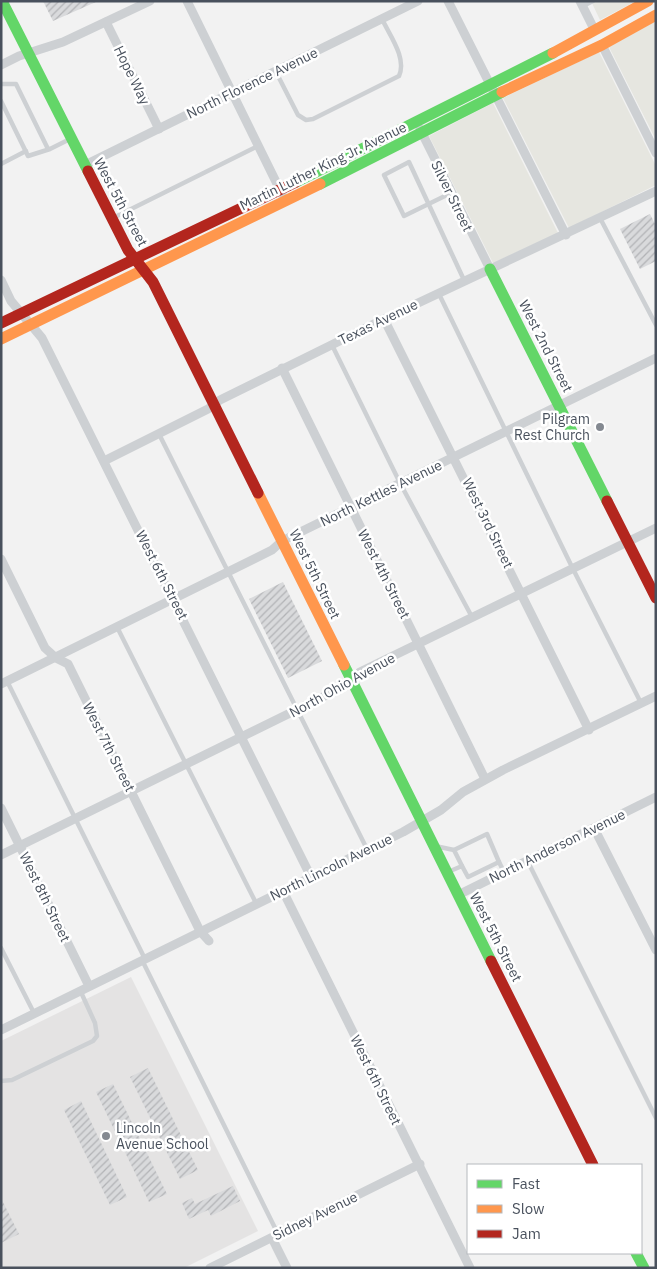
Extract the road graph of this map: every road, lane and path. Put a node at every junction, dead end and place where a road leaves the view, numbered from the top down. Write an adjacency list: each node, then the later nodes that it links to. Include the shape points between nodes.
1 (2, 1): 14 (street, West 5th Street)
2 (150, 1): 11 (street)
3 (187, 1): 19 (street)
4 (418, 1): 10 (street, North Florence Avenue)
5 (448, 1): 18 (street)
6 (593, 1): 8 (lane)
7 (648, 1): 12 (street, Martin Luther King Jr. Avenue)
8 (581, 4): 12 (street)
9 (656, 15): 13 (street, Martin Luther King Jr. Avenue)
10 (382, 19): 16 (street, North Florence Avenue); 16 (lane, via 403,67 399,76 314,119 298,116)
11 (106, 22): 14 (street); 23 (street, Hope Way)
12 (594, 29): 18 (street, Martin Luther King Jr. Avenue, via 524,69)
13 (602, 45): 20 (street, Martin Luther King Jr. Avenue); 29 (street)
14 (28, 54): 15 (street); 25 (street, West 5th Street)
15 (1, 65)
16 (276, 72): 19 (street, North Florence Avenue)
17 (1, 84): 27 (lane, via 16,84)
18 (490, 84): 20 (street); 22 (street, Martin Luther King Jr. Avenue)
19 (232, 93): 23 (street, North Florence Avenue); 26 (street)
20 (496, 95): 24 (street, Martin Luther King Jr. Avenue); 39 (street)
21 (1, 101): 28 (lane)
22 (416, 121): 24 (street, Silver Street); 32 (street, Martin Luther King Jr. Avenue)
23 (158, 129): 31 (street, North Florence Avenue)
24 (422, 134): 34 (street, Silver Street); 35 (street, Martin Luther King Jr. Avenue)
25 (71, 138): 27 (lane); 31 (street, West 5th Street)
26 (258, 146): 32 (street); 37 (lane)
27 (48, 149): 28 (lane, via 28,156)
28 (26, 152): 30 (lane)
29 (656, 153)
30 (1, 164)
31 (84, 165): 37 (street, West 5th Street)
32 (279, 189): 35 (street); 40 (street, Martin Luther King Jr. Avenue)
33 (656, 191): 38 (street, Texas Avenue)
34 (451, 194): 36 (lane); 42 (street, Silver Street)
35 (285, 201): 41 (street, Martin Luther King Jr. Avenue)
36 (429, 204): 36 (lane, via 404,216 384,175 409,162); 44 (lane)
37 (111, 218): 40 (street, West 5th Street)
38 (600, 218): 39 (street, Texas Avenue); 50 (lane)
39 (566, 235): 42 (street, Texas Avenue)
40 (136, 260): 41 (street, West 5th Street); 46 (street, Martin Luther King Jr. Avenue)
41 (144, 269): 49 (street, Martin Luther King Jr. Avenue); 55 (street, West 5th Street)
42 (490, 270): 44 (street, Texas Avenue); 56 (street, West 2nd Street)
43 (1, 280): 46 (street, West 6th Street, via 11,301)
44 (464, 280): 45 (street, Texas Avenue)
45 (439, 292): 47 (street, Texas Avenue); 57 (lane)
46 (22, 313): 48 (street, Martin Luther King Jr. Avenue); 49 (street, West 6th Street)
47 (384, 318): 52 (street, Texas Avenue); 59 (street, West 3rd Street)
48 (1, 323)
49 (31, 325): 51 (street, Martin Luther King Jr. Avenue); 60 (street, West 6th Street, via 42,338)
50 (656, 325)
51 (1, 339)
52 (332, 344): 54 (street, Texas Avenue); 61 (lane)
53 (656, 358): 56 (street, North Kettles Avenue)
54 (282, 368): 55 (street, Texas Avenue); 62 (street, West 4th Street)
55 (214, 404): 58 (street, Texas Avenue); 65 (street, West 5th Street)
56 (560, 406): 57 (street, North Kettles Avenue); 64 (street, West 2nd Street)
57 (506, 432): 59 (street, North Kettles Avenue); 67 (lane)
58 (159, 434): 60 (street, Texas Avenue); 68 (lane)
59 (455, 456): 61 (street, North Kettles Avenue); 69 (street, West 3rd Street)
60 (104, 461): 70 (street, West 6th Street)
61 (400, 483): 62 (street, North Kettles Avenue); 72 (lane)
62 (350, 508): 65 (street, North Kettles Avenue); 74 (street, West 4th Street)
63 (656, 528): 64 (street, North Ohio Avenue)
64 (628, 540): 67 (street, North Ohio Avenue); 71 (street, West 2nd Street)
65 (282, 541): 68 (street, North Kettles Avenue, via 272,550); 76 (street, West 5th Street)
66 (1, 560): 75 (street, West 7th Street, via 45,648)
67 (572, 567): 69 (street, North Ohio Avenue); 79 (lane)
68 (228, 572): 70 (street, North Kettles Avenue); 80 (lane)
69 (522, 592): 72 (street, North Ohio Avenue); 81 (street, West 3rd Street)
70 (174, 598): 73 (street, North Kettles Avenue); 82 (street, West 6th Street)
71 (656, 598)
72 (472, 617): 74 (street, North Ohio Avenue)
73 (117, 627): 75 (street, North Kettles Avenue); 83 (lane)
74 (419, 644): 76 (street, North Ohio Avenue, via 360,672); 84 (street, West 4th Street)
75 (56, 658): 77 (street, North Kettles Avenue); 85 (street, West 7th Street, via 68,664)
76 (352, 681): 80 (street, North Ohio Avenue); 89 (street, West 5th Street)
77 (4, 683): 88 (lane)
78 (656, 696): 79 (street, North Lincoln Avenue)
79 (641, 703): 81 (street, North Lincoln Avenue)
80 (297, 710): 82 (street, North Ohio Avenue); 93 (lane)
81 (589, 730): 84 (street, North Lincoln Avenue)
82 (241, 738): 83 (street, North Ohio Avenue); 102 (street, West 6th Street)
83 (187, 764): 85 (street, North Ohio Avenue); 106 (lane)
84 (485, 780): 89 (street, North Lincoln Avenue)
85 (131, 791): 88 (street, North Ohio Avenue); 107 (street, West 7th Street)
86 (656, 797): 90 (street, North Anderson Avenue)
87 (1, 808): 91 (street, West 8th Street)
88 (76, 818): 91 (street, North Ohio Avenue); 111 (lane)
89 (421, 820): 92 (street, West 5th Street); 93 (street, North Lincoln Avenue)
90 (594, 828): 96 (street, North Anderson Avenue); 110 (street)
91 (20, 846): 95 (street, North Ohio Avenue); 112 (street, West 8th Street)
92 (434, 846): 94 (lane); 101 (street, West 5th Street)
93 (367, 849): 102 (street, North Lincoln Avenue)
94 (454, 850): 97 (lane, via 487,834); 98 (lane)
95 (1, 855)
96 (527, 860): 100 (street, North Anderson Avenue); 116 (lane)
97 (499, 862): 99 (lane); 100 (lane)
98 (462, 866): 99 (lane, via 468,877); 101 (lane)
99 (478, 872): 103 (lane)
100 (504, 872): 103 (street, North Anderson Avenue)
101 (447, 873): 105 (street, West 5th Street)
102 (311, 877): 104 (street, North Lincoln Avenue)
103 (483, 882): 105 (street, North Anderson Avenue)
104 (283, 891): 106 (street, North Lincoln Avenue); 117 (street, West 6th Street)
105 (458, 895): 118 (street, West 5th Street)
106 (256, 903): 107 (street, North Lincoln Avenue)
107 (200, 931): 108 (street, West 7th Street); 111 (street, North Lincoln Avenue)
108 (209, 941)
109 (1, 948): 113 (lane)
110 (656, 950)
111 (143, 959): 112 (street, North Lincoln Avenue); 119 (lane)
112 (84, 988): 113 (street, North Lincoln Avenue); 115 (lane, via 95,1023 93,1041 12,1080)
113 (34, 1014): 114 (street, North Lincoln Avenue)
114 (1, 1030)
115 (1, 1081)
116 (656, 1118)
117 (420, 1164): 119 (street, Sidney Avenue); 123 (street, West 6th Street)
118 (592, 1164)
119 (275, 1236): 121 (street, Sidney Avenue); 122 (street)
120 (637, 1254): 124 (street)
121 (213, 1267)
122 (287, 1268)
123 (470, 1268)
124 (644, 1268)

